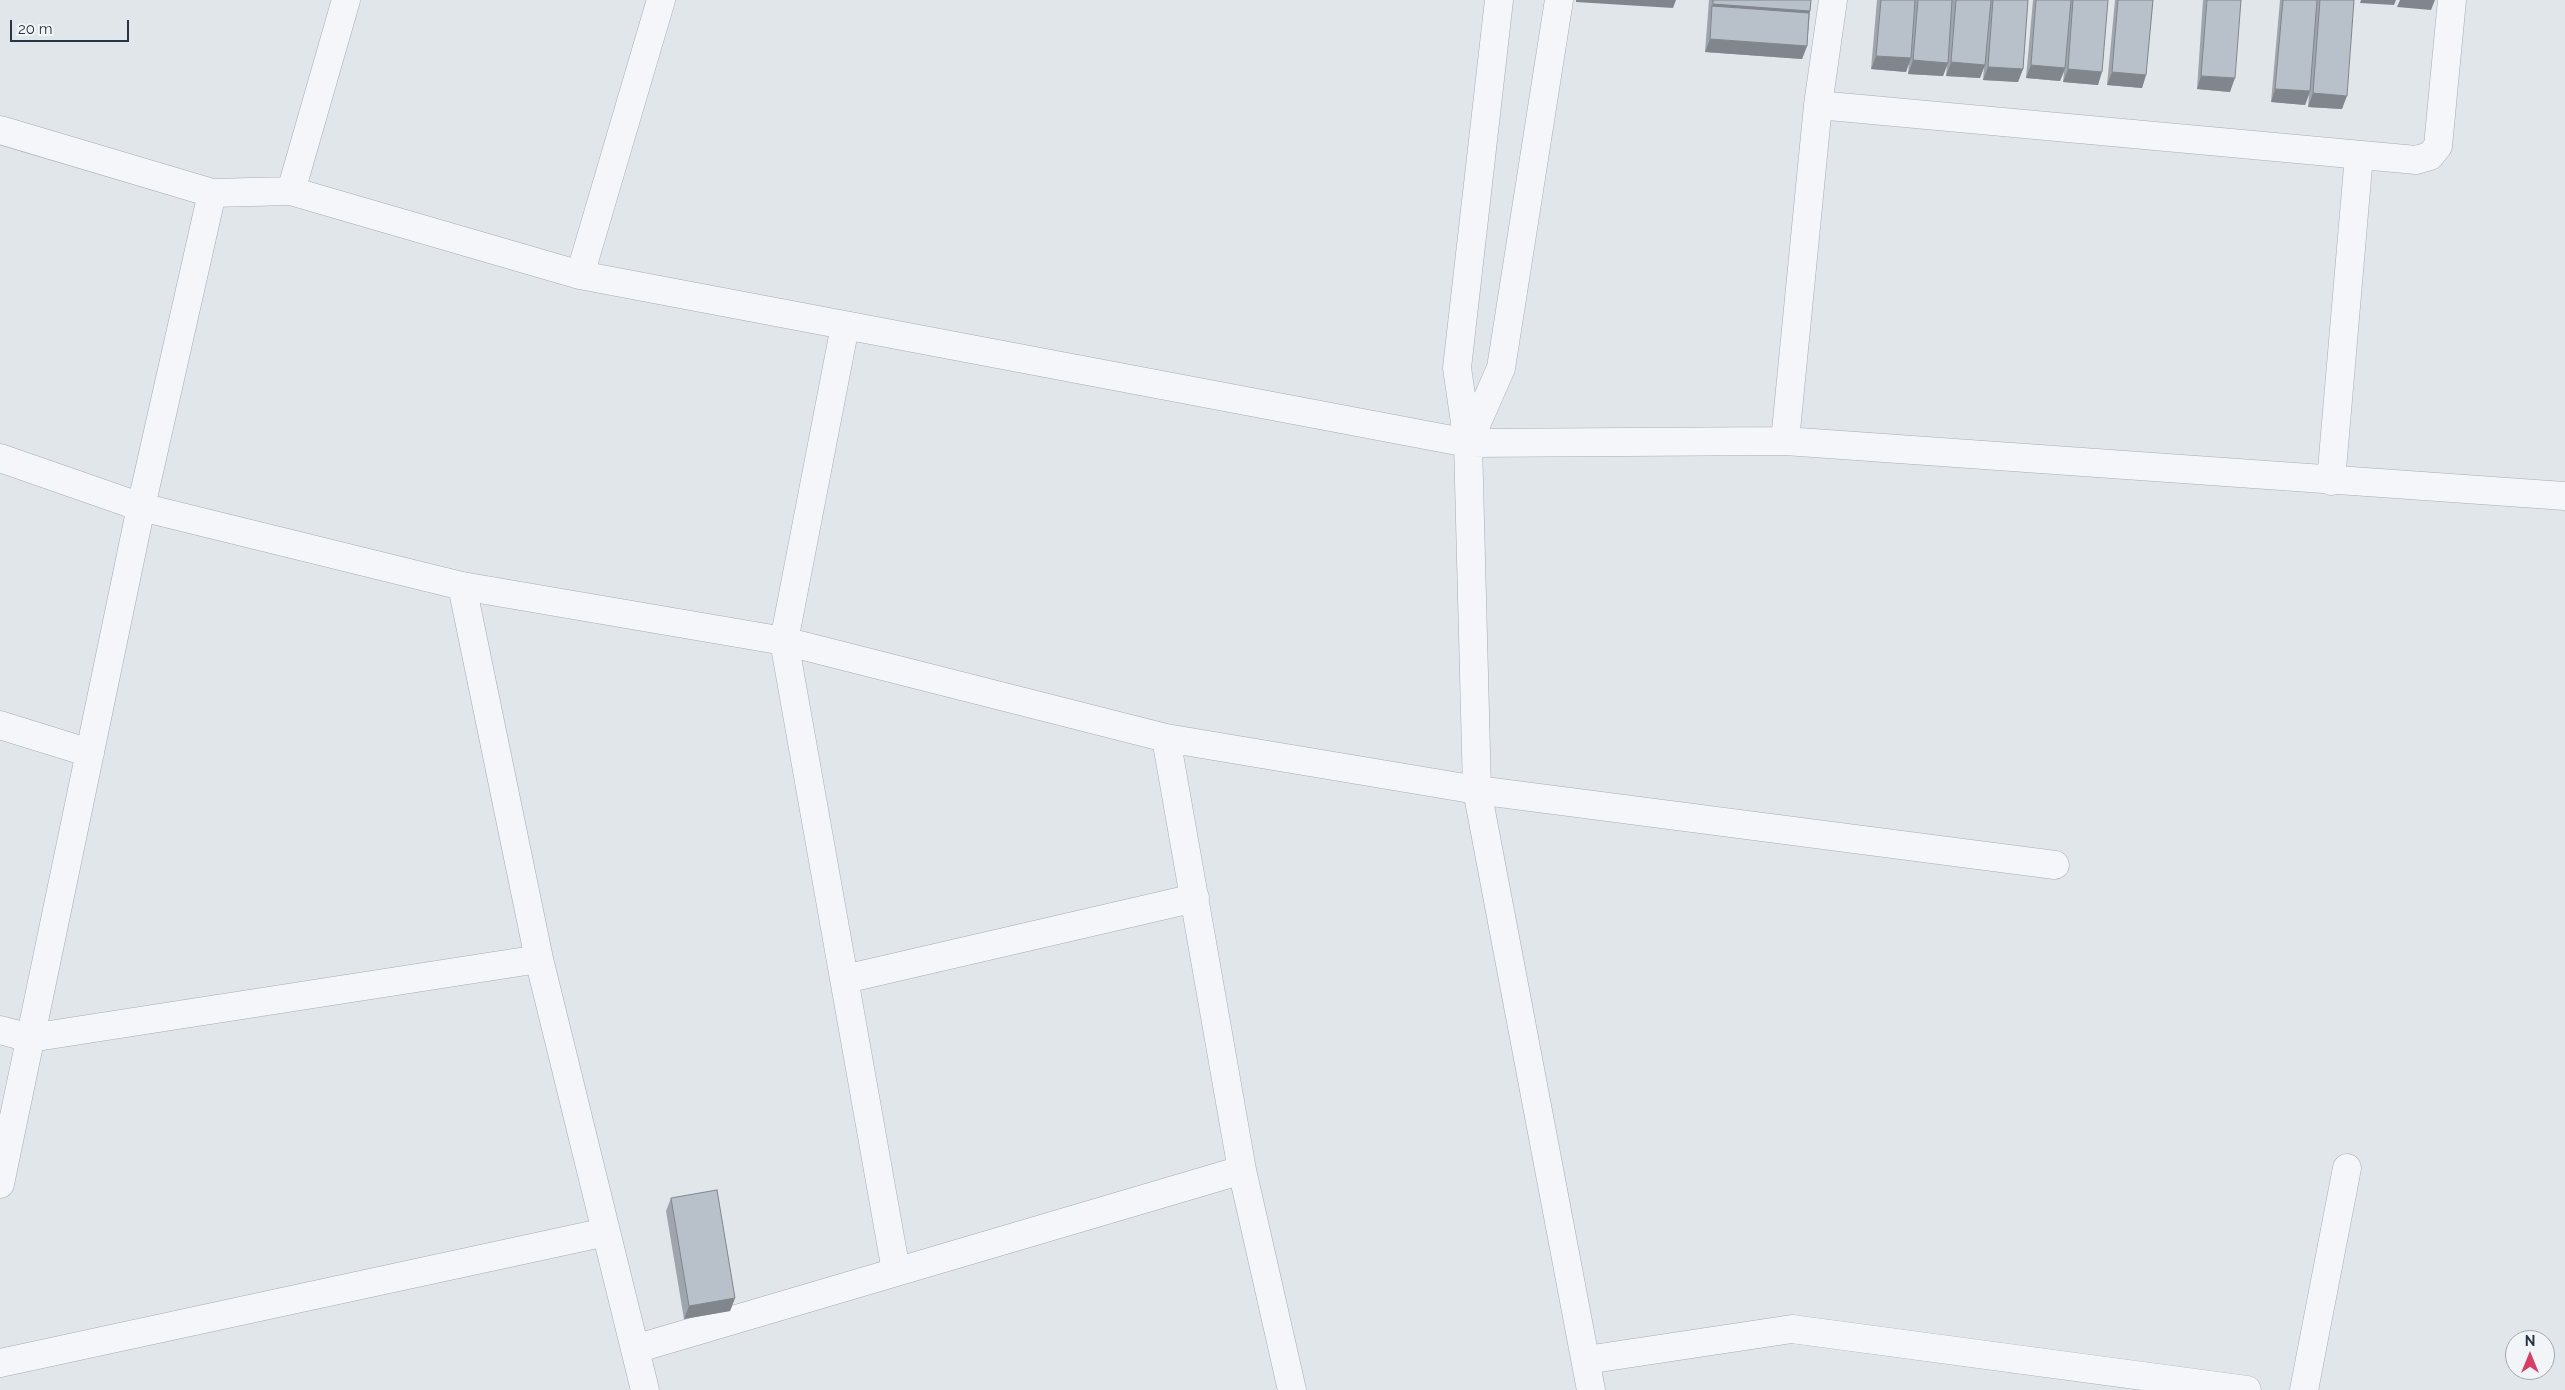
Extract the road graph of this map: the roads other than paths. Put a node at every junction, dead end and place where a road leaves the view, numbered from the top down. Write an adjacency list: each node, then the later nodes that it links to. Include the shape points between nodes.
1 (346, 0): 10 (street)
2 (661, 0): 12 (street)
3 (1499, 0): 15 (street, via 1457,368)
4 (1559, 0): 15 (street, via 1501,368)
5 (1833, 0): 7 (street)
6 (2452, 0): 9 (street, via 2438,146 2430,156 2416,160)
7 (1818, 105): 9 (street); 14 (street)
8 (0, 130): 11 (street)
9 (2359, 155): 17 (street)
10 (291, 191): 11 (street); 12 (street)
11 (212, 193): 19 (street)
12 (580, 275): 13 (street)
13 (845, 326): 15 (street); 21 (street)
14 (1785, 441): 15 (street); 17 (street)
15 (1468, 443): 25 (street)
16 (0, 458): 19 (street)
17 (2331, 481): 18 (street)
18 (2565, 496)
19 (141, 507): 20 (street); 24 (street)
20 (462, 586): 21 (street); 28 (street)
21 (784, 641): 23 (street); 29 (street)
22 (0, 725): 24 (street)
23 (1166, 738): 25 (street); 27 (street)
24 (90, 753): 31 (street)
25 (1476, 790): 26 (street); 38 (street)
26 (2055, 865)
27 (1195, 898): 29 (street); 33 (street)
28 (539, 959): 31 (street); 35 (street)
29 (845, 979): 36 (street)
30 (0, 1030): 31 (street)
31 (30, 1038): 34 (street)
32 (2347, 1168): 44 (street)
33 (1242, 1170): 36 (street); 41 (street)
34 (0, 1184)
35 (606, 1232): 37 (street); 39 (street)
36 (896, 1271): 37 (street)
37 (635, 1349): 40 (street)
38 (1586, 1360): 42 (street); 43 (street, via 1792,1329)
39 (0, 1363)
40 (645, 1390)
41 (1292, 1390)
42 (1591, 1390)
43 (2247, 1390)
44 (2304, 1390)

